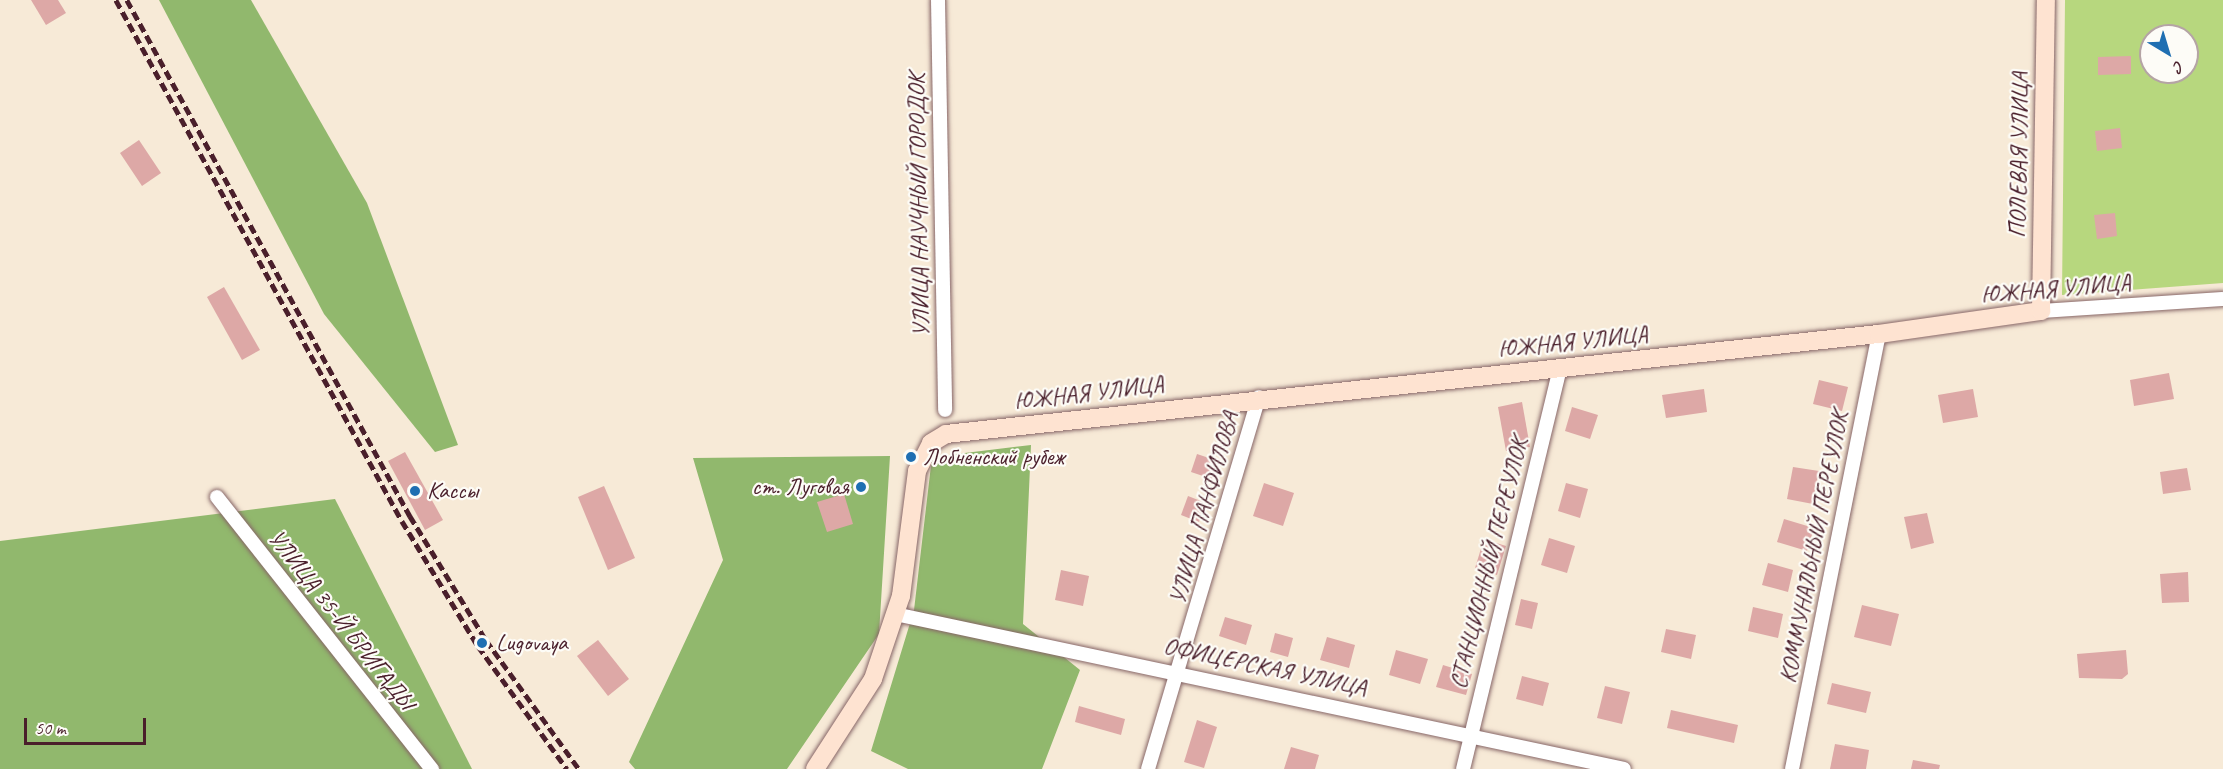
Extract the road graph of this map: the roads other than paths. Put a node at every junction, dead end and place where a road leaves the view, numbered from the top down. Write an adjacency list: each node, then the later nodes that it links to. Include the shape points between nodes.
1 (938, 0): 8 (street, УЛИЦА НАУЧНЫЙ ГОРОДОК)
2 (2046, 0): 4 (street, ПОЛЕВАЯ УЛИЦА)
3 (2223, 299): 4 (street, ЮЖНАЯ УЛИЦА)
4 (2041, 311): 5 (street, ЮЖНАЯ УЛИЦА)
5 (1879, 334): 6 (street, ЮЖНАЯ УЛИЦА); 18 (street, КОММУНАЛЬНЫЙ ПЕРЕУЛОК)
6 (1560, 368): 7 (street, ЮЖНАЯ УЛИЦА); 12 (street, СТАНЦИОННЫЙ ПЕРЕУЛОК)
7 (1259, 397): 10 (street, ЮЖНАЯ УЛИЦА, via 946,434 931,443 917,471); 11 (street, УЛИЦА ПАНФИЛОВА)
8 (945, 410)
9 (217, 497): 13 (street, УЛИЦА 35-Й БРИГАДЫ)
10 (896, 614): 11 (street, ОФИЦЕРСКАЯ УЛИЦА); 14 (street, via 873,680)
11 (1180, 671): 12 (street, ОФИЦЕРСКАЯ УЛИЦА); 15 (street, УЛИЦА ПАНФИЛОВА)
12 (1469, 735): 16 (street, СТАНЦИОННЫЙ ПЕРЕУЛОК); 17 (street, ОФИЦЕРСКАЯ УЛИЦА)
13 (432, 769)
14 (815, 769)
15 (1148, 769)
16 (1463, 769)
17 (1624, 769)
18 (1792, 769)

